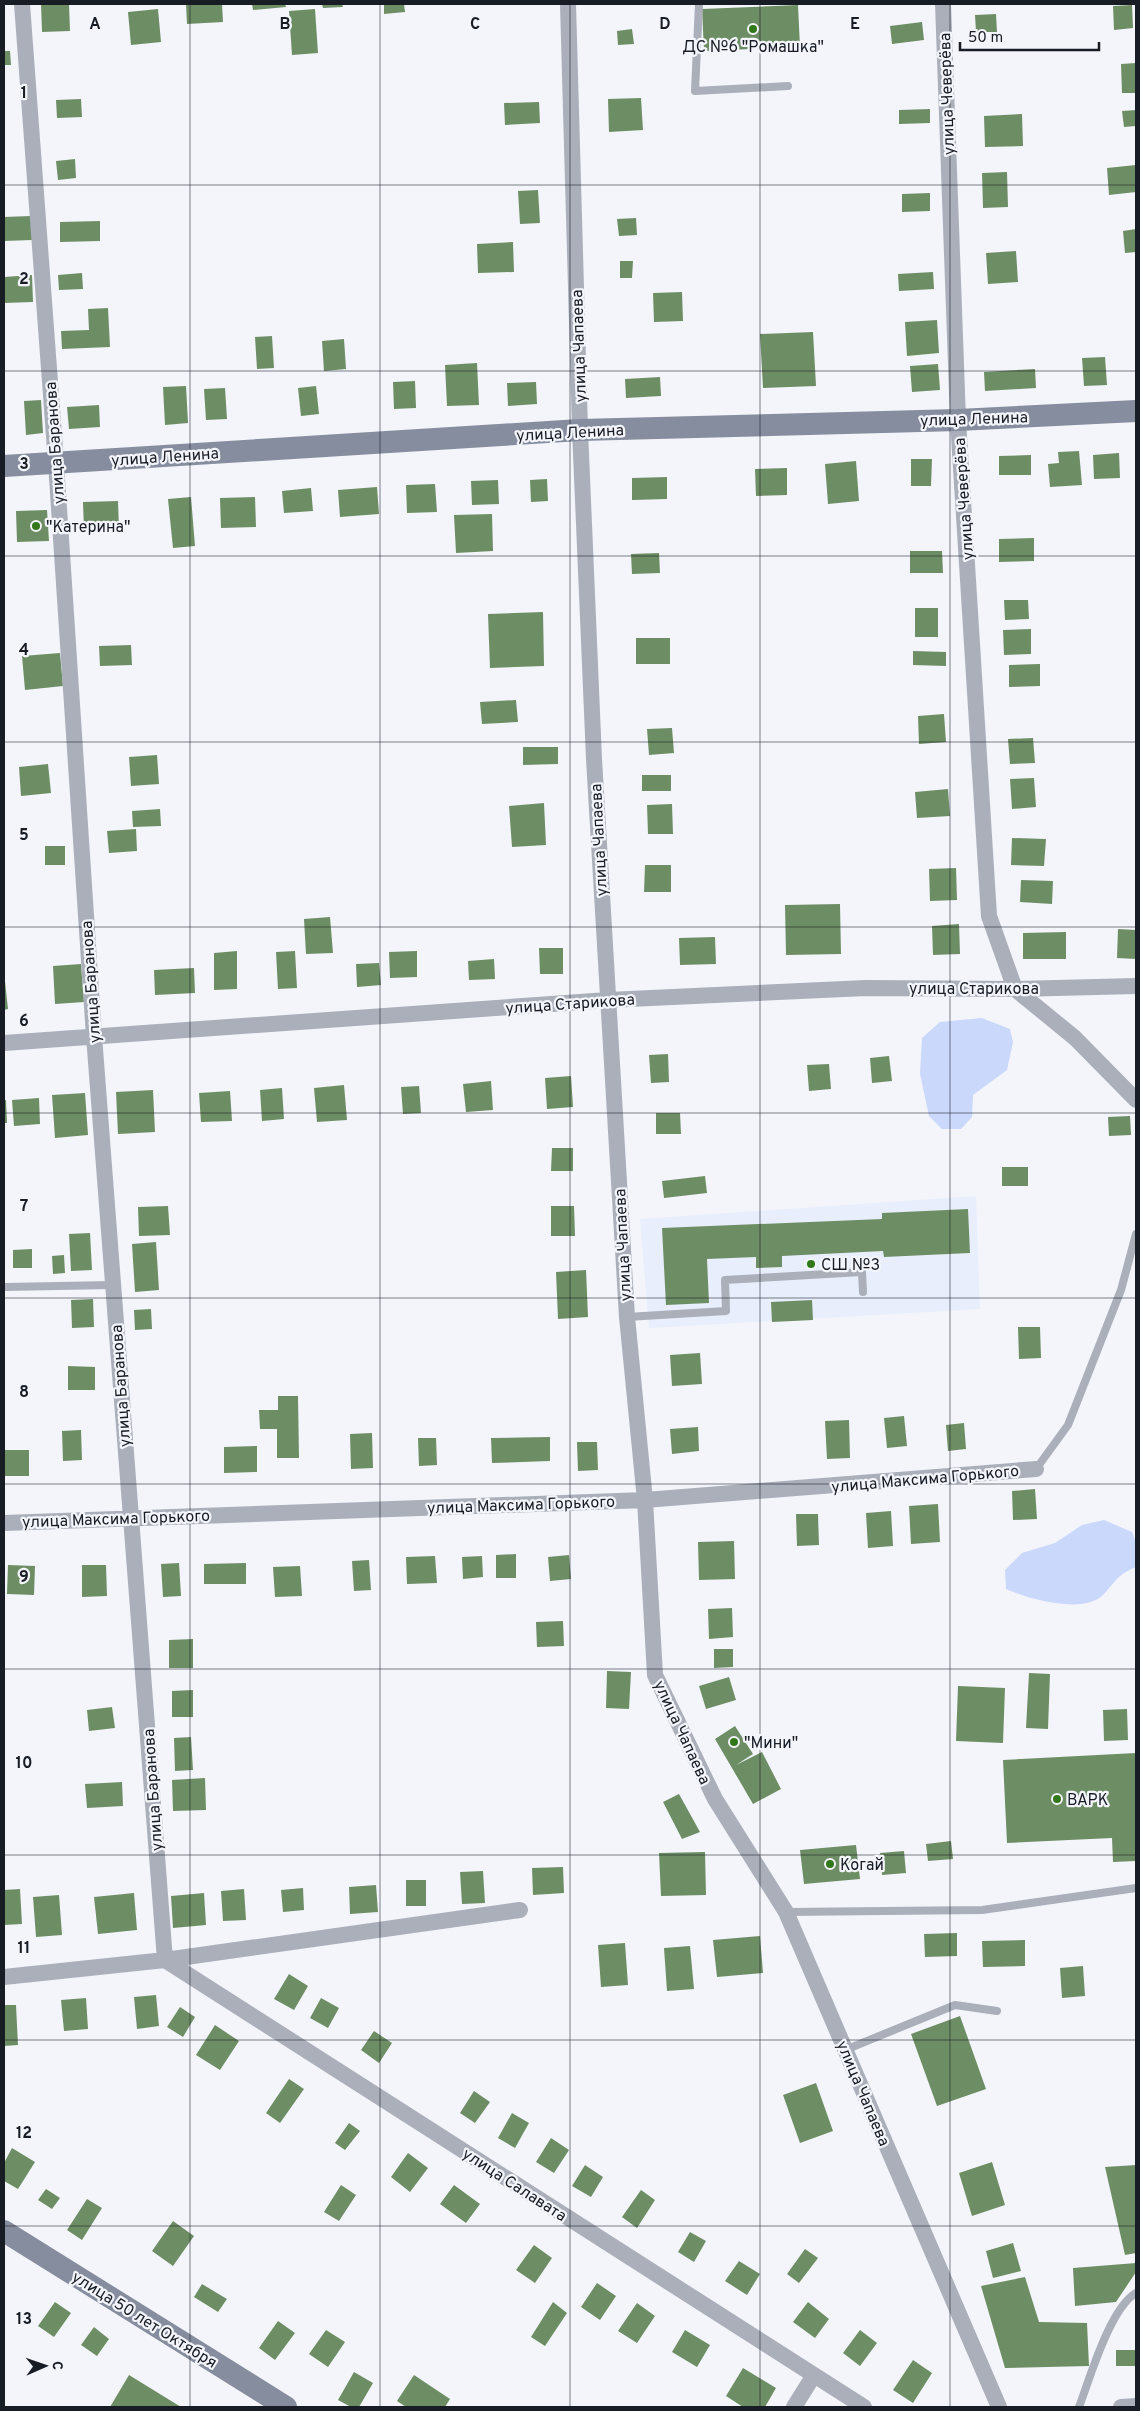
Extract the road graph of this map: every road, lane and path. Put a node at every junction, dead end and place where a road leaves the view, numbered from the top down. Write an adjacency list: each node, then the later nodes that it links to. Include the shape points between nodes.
1 (22, 4): 9 (street, улица Баранова)
2 (568, 4): 8 (street, улица Чапаева)
3 (698, 4): 5 (lane, via 695,91)
4 (942, 4): 7 (street, улица Чеверёва)
5 (788, 86)
6 (1136, 411): 7 (street, улица Ленина)
7 (958, 420): 8 (street, улица Ленина); 12 (street, улица Чеверёва, via 989,916)
8 (580, 430): 9 (street, улица Ленина); 13 (street, улица Чапаева)
9 (56, 463): 10 (street, улица Ленина); 14 (street, улица Баранова)
10 (4, 466)
11 (1136, 986): 12 (street, улица Старикова)
12 (1015, 989): 13 (street, улица Старикова, via 866,988); 16 (street, via 1075,1038)
13 (608, 1000): 14 (street, улица Старикова); 21 (street, улица Чапаева)
14 (94, 1036): 15 (street, улица Старикова); 18 (street, улица Баранова)
15 (4, 1043)
16 (1136, 1100)
17 (1136, 1234): 22 (lane, via 1121,1290 1068,1425)
18 (113, 1285): 19 (lane); 24 (street, улица Баранова)
19 (4, 1287)
20 (863, 1292): 21 (lane, via 862,1272 724,1280 726,1311)
21 (627, 1317): 23 (street, улица Чапаева)
22 (1036, 1469): 23 (street, улица Максима Горького)
23 (645, 1500): 24 (street, улица Максима Горького); 28 (street, улица Чапаева, via 655,1675 715,1800)
24 (130, 1517): 25 (street, улица Максима Горького); 29 (street, улица Баранова)
25 (4, 1523)
26 (1136, 1888): 28 (lane, via 982,1910)
27 (520, 1910): 29 (street)
28 (786, 1912): 32 (street, улица Чапаева)
29 (165, 1960): 30 (street); 35 (street, улица Салавата)
30 (4, 1977)
31 (998, 2010): 32 (lane, via 955,2005)
32 (845, 2050): 40 (street, улица Чапаева)
33 (4, 2231): 37 (street, улица 50 лет Октября)
34 (1136, 2293): 41 (lane, via 1129,2297 1105,2336)
35 (814, 2375): 38 (street); 39 (street, улица Салавата)
36 (1136, 2406): 42 (street)
37 (283, 2407)
38 (794, 2407)
39 (864, 2407)
40 (999, 2407)
41 (1079, 2407)
42 (1121, 2407)

